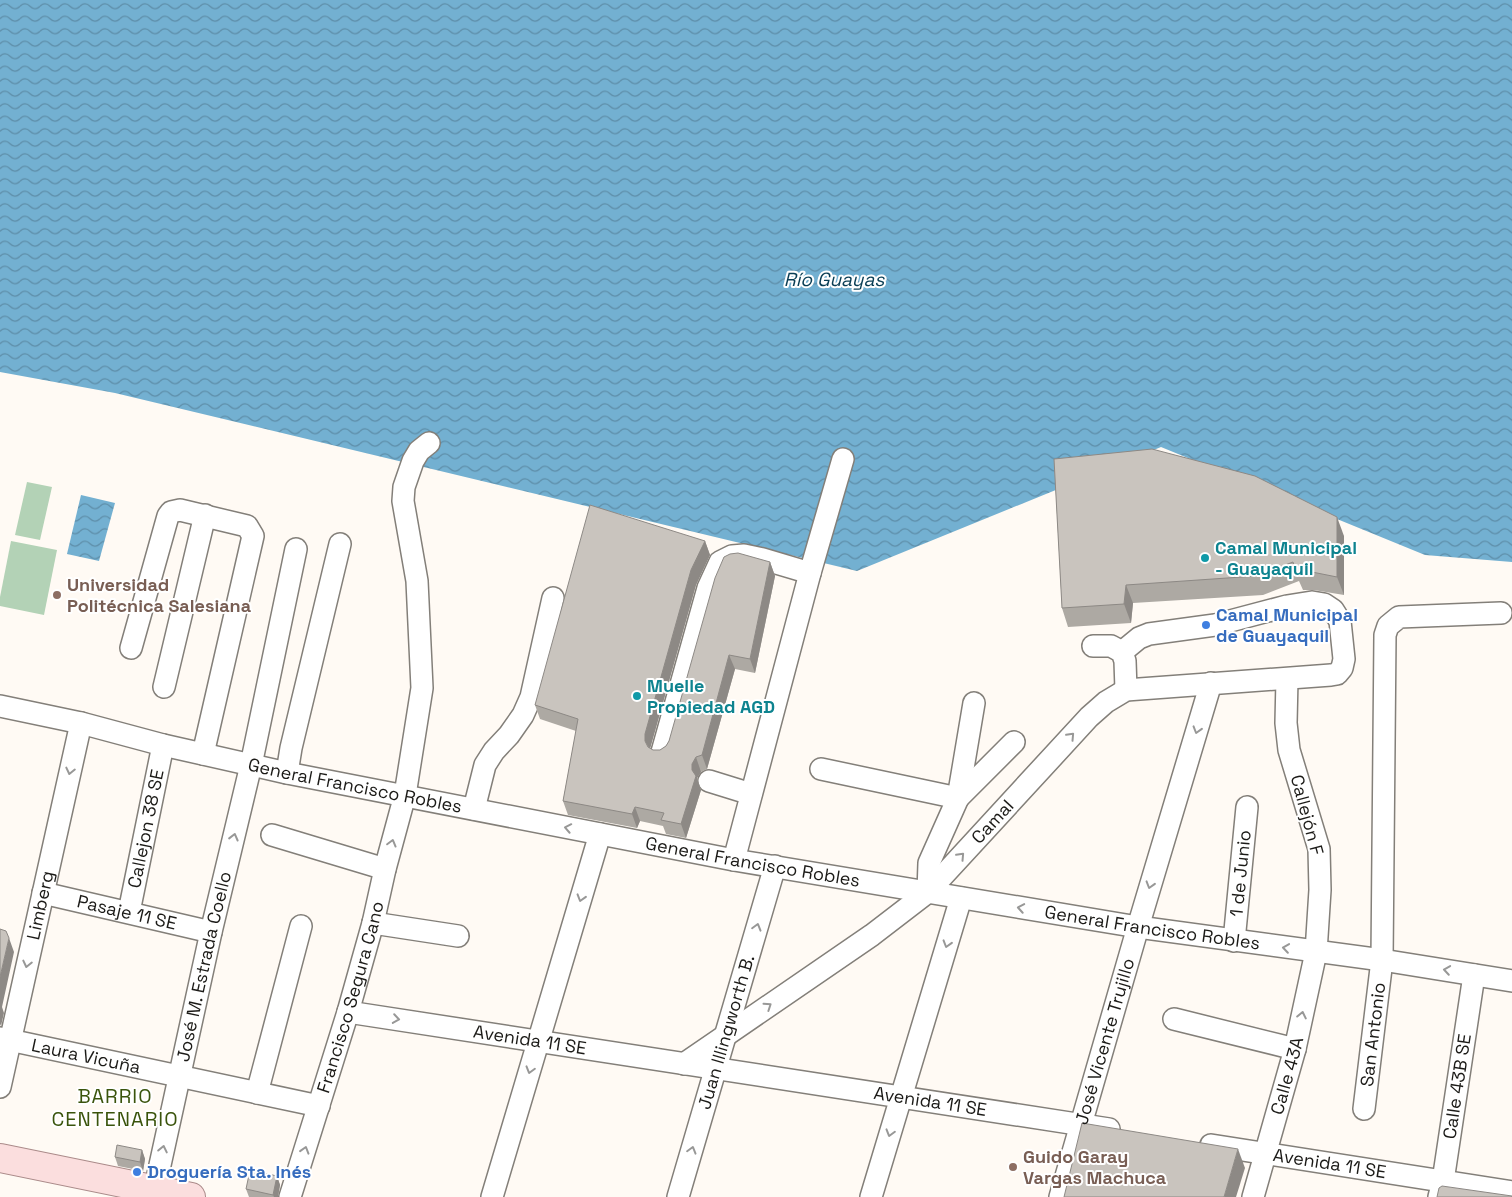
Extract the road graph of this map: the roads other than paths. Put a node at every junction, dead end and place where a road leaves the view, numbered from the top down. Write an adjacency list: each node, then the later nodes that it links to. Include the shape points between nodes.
1 (429, 443): 28 (street, Francisco Segura Cano, via 414,460 404,487 403,501 417,581 422,688)
2 (843, 459): 6 (street)
3 (205, 515): 10 (street, via 180,510 168,516); 14 (street); 22 (street, via 247,526 253,536)
4 (340, 544): 25 (street)
5 (296, 548): 23 (street, José M. Estrada Coello)
6 (810, 574): 21 (street, via 744,555 720,562 708,588); 27 (street)
7 (553, 598): 31 (street, via 531,697 523,715 485,765)
8 (1502, 613): 48 (street, San Antonio, via 1399,617 1388,626 1385,635)
9 (1094, 646): 11 (street, via 1110,646)
10 (131, 648)
11 (1122, 652): 12 (street, Camal, via 1138,638 1149,634 1215,626 1287,606 1312,602 1324,604 1340,621 1342,668 1336,674); 15 (street)
12 (1287, 679): 13 (street, Camal); 47 (street, Callejón F, via 1289,750 1319,849)
13 (1211, 683): 15 (street, Camal); 43 (street, José Vicente Trujillo, one-way to 43)
14 (164, 687)
15 (1126, 690): 38 (street, Camal, one-way to 15, via 1089,717)
16 (974, 703): 29 (street)
17 (0, 706): 18 (street, General Francisco Robles)
18 (81, 723): 20 (street, General Francisco Robles); 37 (street, Limberg, one-way to 37)
19 (1014, 742): 29 (street)
20 (163, 745): 22 (street, General Francisco Robles); 40 (street, Callejon 38 SE)
21 (662, 752)
22 (203, 754): 23 (street, General Francisco Robles)
23 (251, 765): 25 (street, General Francisco Robles); 44 (street, José M. Estrada Coello, one-way to 23)
24 (821, 769): 29 (street)
25 (287, 773): 28 (street, General Francisco Robles)
26 (709, 781): 27 (street)
27 (751, 794): 34 (street)
28 (405, 795): 31 (street, General Francisco Robles); 36 (street, Francisco Segura Cano, one-way to 28)
29 (958, 798): 38 (street, via 929,863)
30 (1248, 807): 46 (street, 1 de Junio)
31 (474, 809): 33 (street, General Francisco Robles, one-way to 31)
32 (272, 834): 36 (street)
33 (600, 834): 34 (street, General Francisco Robles); 55 (street, one-way to 55)
34 (734, 860): 35 (street, General Francisco Robles)
35 (775, 866): 38 (street, General Francisco Robles); 53 (street, Juan Illingworth B., one-way to 35)
36 (385, 869): 41 (street, Francisco Segura Cano)
37 (43, 892): 40 (street, Pasaje 11 SE); 54 (street, Limberg, one-way to 54)
38 (928, 892): 39 (street, General Francisco Robles); 53 (street, Camal, one-way to 38, via 872,935)
39 (962, 898): 43 (street, General Francisco Robles, one-way to 39); 62 (street, one-way to 62)
40 (129, 912): 44 (street, Pasaje 11 SE)
41 (373, 924): 45 (street); 51 (street, Francisco Segura Cano)
42 (301, 926): 61 (street)
43 (1138, 928): 46 (street, General Francisco Robles); 65 (street, José Vicente Trujillo)
44 (211, 932): 59 (street, José M. Estrada Coello)
45 (458, 936)
46 (1234, 940): 47 (street, General Francisco Robles, one-way to 46)
47 (1316, 952): 48 (street, General Francisco Robles); 56 (street, Calle 43A, one-way to 47)
48 (1382, 960): 49 (street, General Francisco Robles, one-way to 48); 64 (street, San Antonio)
49 (1474, 975): 50 (street, General Francisco Robles); 71 (street, Calle 43B SE)
50 (1512, 981)
51 (348, 1012): 55 (street, Avenida 11 SE, one-way to 55); 63 (street, Francisco Segura Cano)
52 (1174, 1019): 56 (street)
53 (727, 1034): 57 (street, Camal); 58 (street, Juan Illingworth B.)
54 (5, 1039): 59 (street, Laura Vicuña); 60 (street, Limberg)
55 (538, 1041): 57 (street, Avenida 11 SE); 76 (street, one-way to 76)
56 (1295, 1048): 68 (street, Calle 43A)
57 (684, 1064): 58 (street, Avenida 11 SE)
58 (715, 1069): 62 (street, Avenida 11 SE); 77 (street, Juan Illingworth B., one-way to 58)
59 (180, 1076): 61 (street, Laura Vicuña); 73 (street, José M. Estrada Coello, one-way to 59)
60 (0, 1087)
61 (257, 1093): 63 (street, Laura Vicuña)
62 (900, 1097): 65 (street, Avenida 11 SE); 78 (street, one-way to 78)
63 (319, 1106): 75 (street, Francisco Segura Cano, one-way to 63)
64 (1364, 1109)
65 (1082, 1125): 66 (street, Avenida 11 SE); 79 (street, José Vicente Trujillo)
66 (1130, 1133)
67 (1188, 1142): 68 (street, Avenida 11 SE)
68 (1266, 1154): 71 (street, Avenida 11 SE); 80 (street, Calle 43A)
69 (0, 1158): 73 (main road)
70 (0, 1170): 73 (street)
71 (1441, 1189): 72 (street, Avenida 11 SE)
72 (1512, 1192)
73 (148, 1194): 74 (main road)
74 (191, 1197)
75 (290, 1197)
76 (492, 1197)
77 (678, 1197)
78 (871, 1197)
79 (1060, 1197)
80 (1253, 1197)

